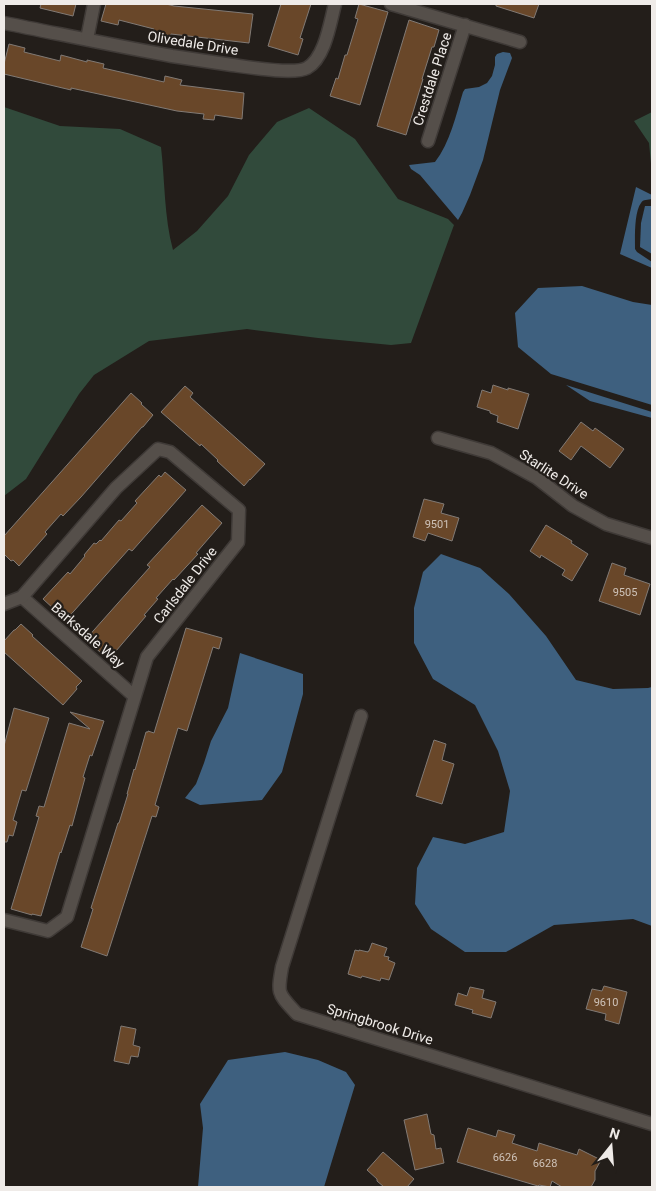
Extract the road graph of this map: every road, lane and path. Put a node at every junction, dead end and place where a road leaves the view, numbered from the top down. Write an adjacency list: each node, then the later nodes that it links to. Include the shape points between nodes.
1 (94, 4): 6 (street)
2 (335, 4): 6 (street, Olivedale Drive, via 322,50 314,63 306,69 293,71 171,56)
3 (391, 4): 5 (street)
4 (4, 23): 6 (street, Olivedale Drive)
5 (465, 25): 7 (street); 8 (street, Crestdale Place)
6 (88, 39)
7 (520, 42)
8 (428, 141)
9 (438, 438): 10 (street, Starlite Drive, via 491,453 537,478 573,506 606,524)
10 (652, 538)
11 (22, 597): 12 (street, Carlsdale Drive); 13 (street, Barksdale Way); 13 (street, Carlsdale Drive, via 116,488 158,449 170,452 239,510 238,542 147,657)
12 (4, 604)
13 (134, 696): 15 (street, Carlsdale Drive, via 67,917 48,931)
14 (361, 716): 16 (street, Springbrook Drive, via 282,967 279,983 282,997 297,1014)
15 (4, 920)
16 (652, 1124)

